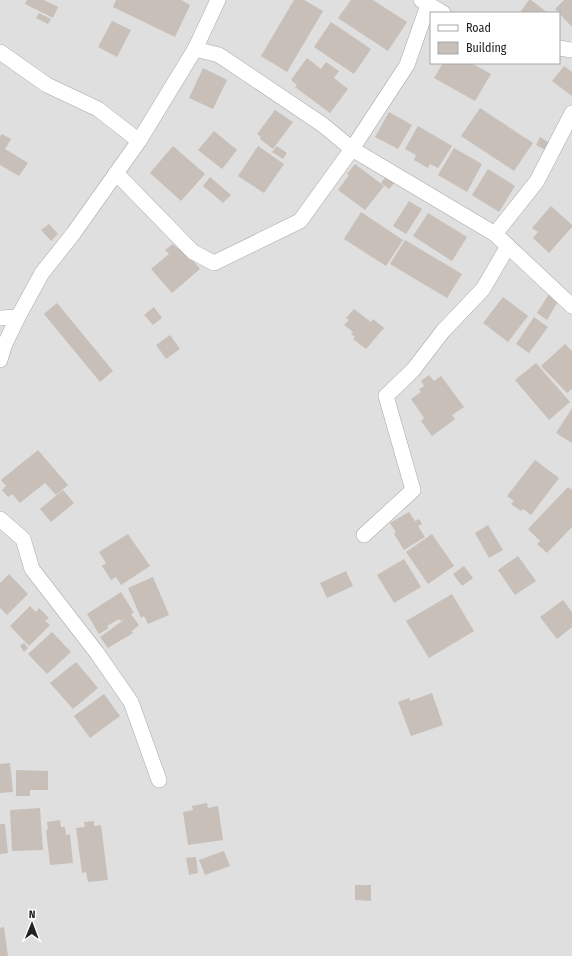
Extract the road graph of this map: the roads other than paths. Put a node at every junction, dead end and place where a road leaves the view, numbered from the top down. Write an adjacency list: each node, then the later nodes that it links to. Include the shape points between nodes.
1 (218, 0): 5 (street)
2 (424, 2): 3 (street); 10 (street, via 407,65)
3 (441, 12)
4 (560, 48): 6 (street)
5 (195, 49): 9 (street); 10 (street, via 219,55 323,125)
6 (572, 50)
7 (0, 52): 9 (street, via 47,85 98,109)
8 (572, 113): 12 (street, via 537,181)
9 (139, 140): 11 (street)
10 (352, 149): 11 (street, via 300,220 214,263 193,252); 12 (street)
11 (116, 173): 15 (street, via 42,273)
12 (495, 234): 13 (street)
13 (508, 246): 14 (street); 19 (street, via 483,289 443,332 414,370 386,396 413,490)
14 (572, 306)
15 (18, 317): 16 (street); 17 (street)
16 (0, 318)
17 (0, 360)
18 (0, 520): 20 (street, via 23,539 32,569 131,702)
19 (364, 535)
20 (159, 780)

